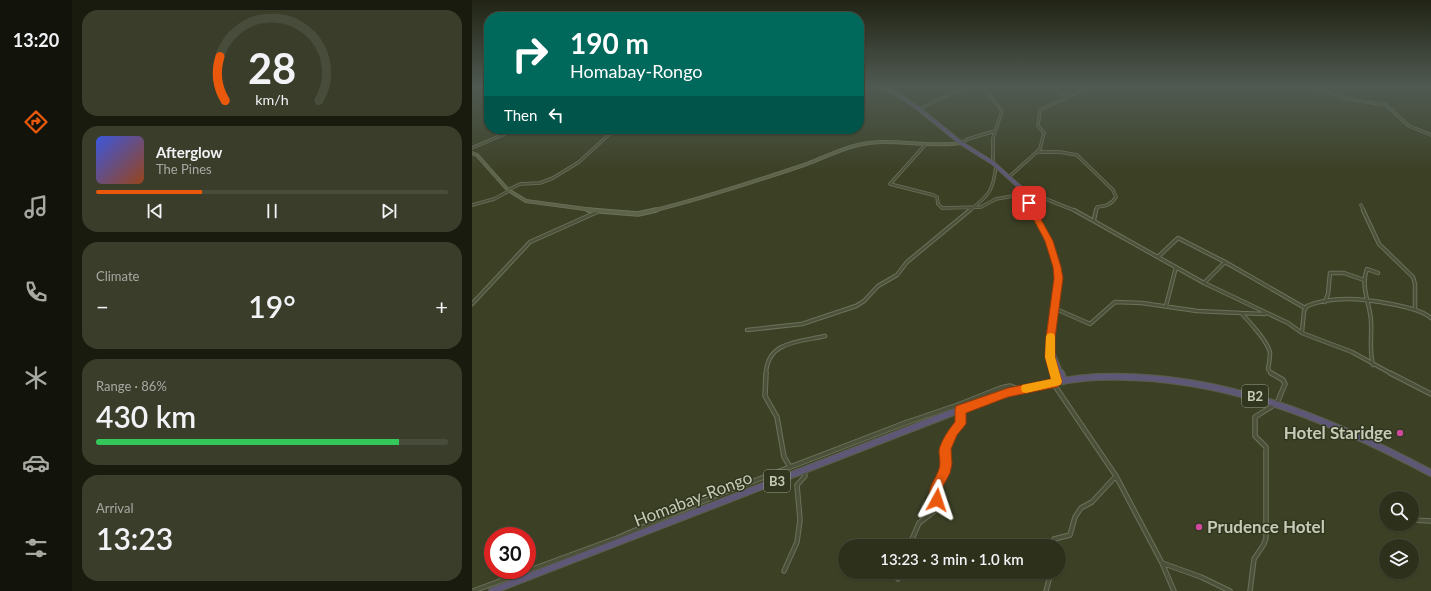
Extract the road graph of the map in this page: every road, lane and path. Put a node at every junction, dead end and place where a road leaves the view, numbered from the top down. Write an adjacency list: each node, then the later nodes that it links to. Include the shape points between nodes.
1 (926, 115): 10 (highway)
2 (1001, 115): 5 (street)
3 (1039, 115): 12 (street, via 1038,126 1044,133)
4 (1397, 115): 8 (street, via 1409,126)
5 (995, 130): 10 (street); 14 (street)
6 (504, 134): 11 (street)
7 (610, 134): 16 (street, via 579,162 553,178 540,183 520,184)
8 (1431, 135)
9 (926, 144): 10 (street); 20 (street, via 890,184 933,195 942,208); 21 (street, via 858,145 796,168 652,212 638,214)
10 (961, 144): 14 (highway)
11 (472, 148)
12 (1038, 152): 15 (street); 22 (street, via 1077,155 1113,190 1116,198 1113,203 1097,207)
13 (472, 153): 16 (street, via 477,155)
14 (994, 165): 15 (highway); 20 (street, via 992,189)
15 (1009, 178): 17 (highway)
16 (508, 190): 18 (street, via 490,200); 21 (street, via 532,202)
17 (1023, 192): 20 (street); 22 (street, via 1060,203); 33 (highway, via 1054,254 1058,278)
18 (472, 205)
19 (1361, 205): 35 (street, via 1379,244 1413,277)
20 (972, 208): 39 (street, via 907,262 897,275 873,290 862,304 802,324)
21 (598, 211): 31 (street, via 528,244)
22 (1094, 220): 23 (street)
23 (1158, 257): 24 (street, via 1178,238); 25 (street)
24 (1225, 262): 28 (street); 34 (street)
25 (1176, 267): 28 (street); 32 (street)
26 (1378, 273): 27 (street, via 1367,269)
27 (1364, 280): 29 (street, via 1352,274 1330,273); 30 (street)
28 (1204, 283): 37 (street)
29 (1325, 302): 30 (street, via 1348,299); 34 (street)
30 (1367, 302): 35 (street); 43 (street, via 1370,310 1370,354)
31 (472, 304)
32 (1166, 306): 33 (street, via 1115,302 1090,324); 36 (street, via 1197,311)
33 (1055, 308): 42 (highway, via 1050,338)
34 (1305, 308): 40 (street)
35 (1415, 309): 38 (street)
36 (1241, 313): 37 (street); 47 (street, via 1267,344 1270,353 1270,373 1285,384)
37 (1267, 314): 40 (street, via 1288,323)
38 (1431, 316)
39 (747, 330)
40 (1302, 333): 43 (street, via 1352,352)
41 (825, 336): 51 (street, via 781,346 768,359 766,365 765,396 777,417 784,457)
42 (1051, 350): 44 (highway); 45 (highway)
43 (1373, 365): 46 (street)
44 (1064, 381): 45 (highway, Homabay-Rongo / B3); 47 (highway, B2, via 1098,377 1156,378 1207,385)
45 (1055, 382): 48 (highway, Homabay-Rongo / B3); 54 (street)
46 (1431, 394)
47 (1277, 403): 53 (highway, B2, via 1356,434); 68 (street, via 1258,414 1254,421 1255,436 1266,447 1266,538 1254,559)
48 (959, 407): 49 (street, via 933,412); 50 (highway, Homabay-Rongo / B3); 57 (street, via 960,424 945,449 945,469 936,487 936,510 919,523)
49 (883, 432): 50 (street); 51 (street)
50 (886, 439): 52 (highway, Homabay-Rongo / B3)
51 (790, 467): 60 (street)
52 (804, 471): 60 (highway, Homabay-Rongo / B3); 61 (street, via 805,476 797,485 800,520 796,542)
53 (1431, 473)
54 (1116, 476): 58 (street, via 1092,502 1081,508 1075,517 1070,536); 59 (street)
55 (1419, 520): 56 (street)
56 (1431, 521)
57 (912, 539)
58 (1054, 539)
59 (1162, 562): 66 (street); 67 (street)
60 (553, 564): 63 (street); 64 (highway, Homabay-Rongo / B3)
61 (784, 571)
62 (1049, 579): 65 (street)
63 (473, 591)
64 (492, 591)
65 (1046, 591)
66 (1174, 591)
67 (1230, 591)
68 (1250, 591)

